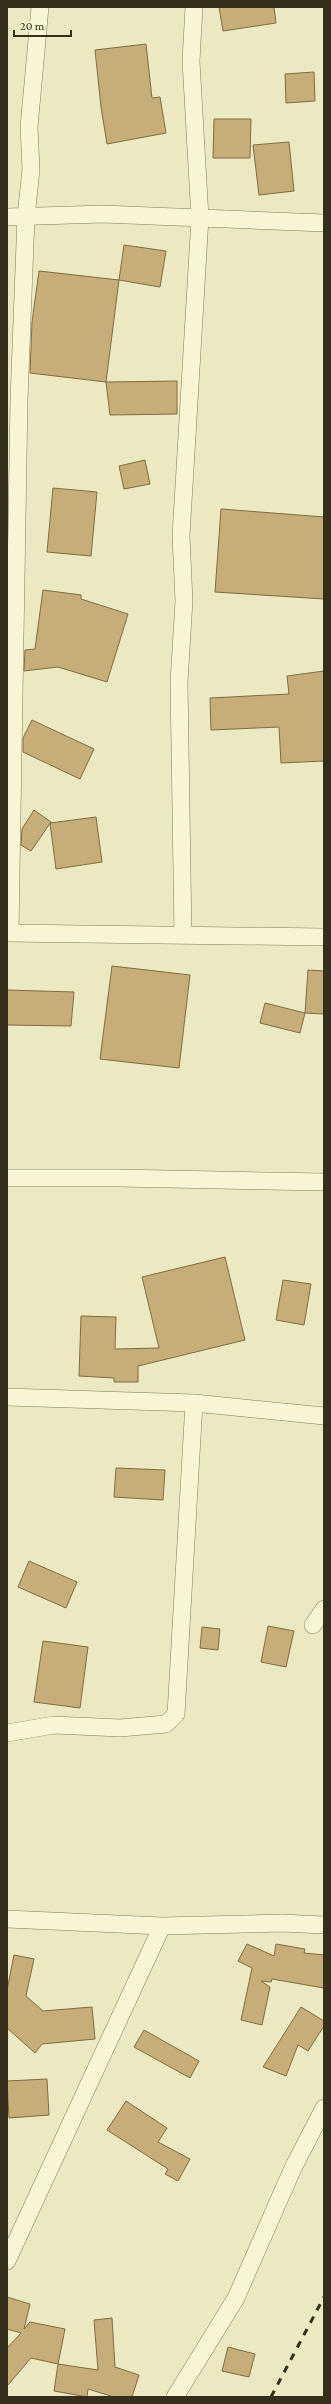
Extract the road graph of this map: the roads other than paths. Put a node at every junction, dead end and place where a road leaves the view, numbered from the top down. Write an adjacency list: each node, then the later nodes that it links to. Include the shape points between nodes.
1 (40, 7): 4 (street, via 29,127 31,169)
2 (194, 7): 5 (street, via 191,61)
3 (7, 217): 4 (street)
4 (26, 217): 5 (street, via 103,214); 7 (street, via 15,536 15,692)
5 (200, 218): 6 (street); 8 (street, via 181,536 184,600 179,682)
6 (324, 223)
7 (9, 933): 8 (street)
8 (183, 935): 9 (street)
9 (324, 937)
10 (7, 1178): 11 (street)
11 (324, 1182)
12 (7, 1397): 13 (street)
13 (194, 1403): 14 (street); 17 (street, via 176,1714 166,1724 120,1728 54,1724)
14 (324, 1416)
15 (324, 1609): 16 (street)
16 (313, 1625)
17 (7, 1733)
18 (7, 1920): 20 (street)
19 (324, 1925): 20 (street)
20 (162, 1926): 22 (street)
21 (324, 2108): 23 (street, via 293,2168 236,2298)
22 (7, 2261)
23 (175, 2397)

